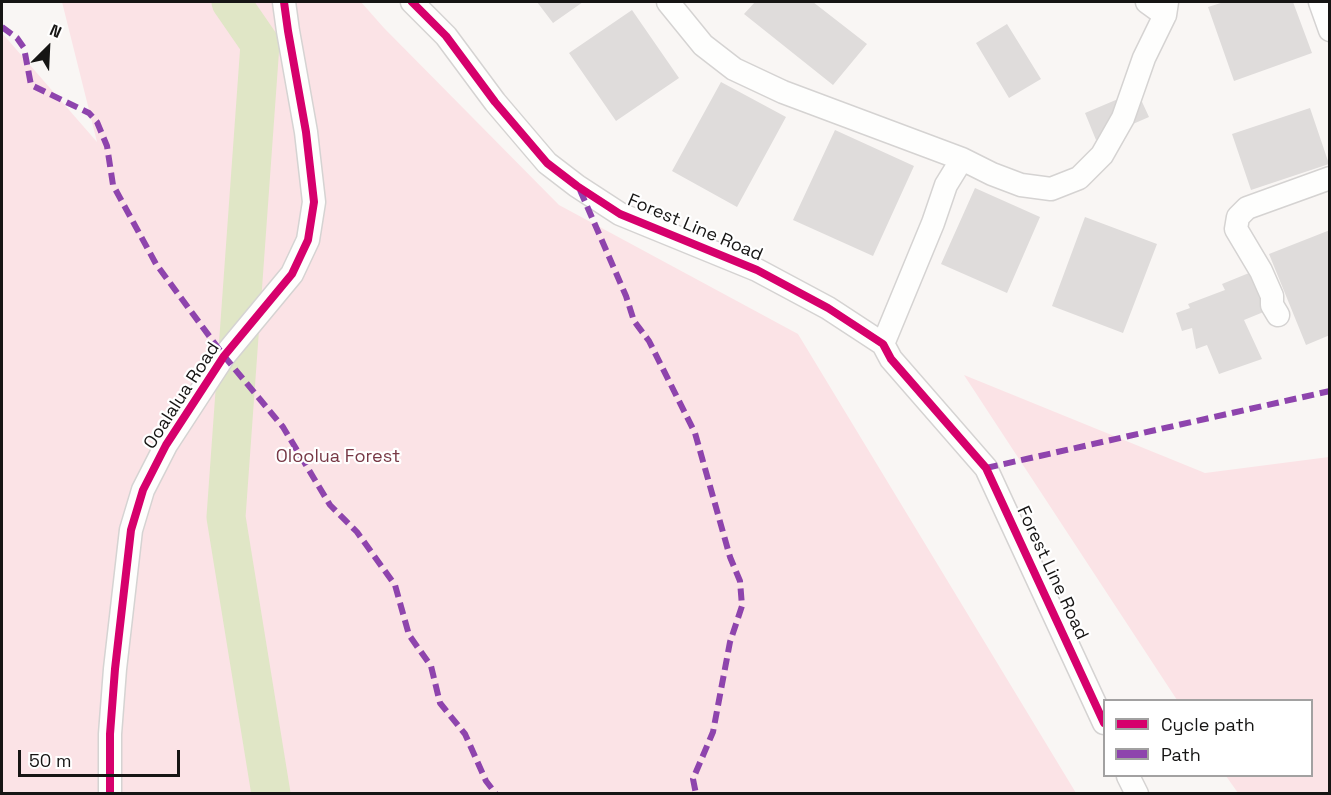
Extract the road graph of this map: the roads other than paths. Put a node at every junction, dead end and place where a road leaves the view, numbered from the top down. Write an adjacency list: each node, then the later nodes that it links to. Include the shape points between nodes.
1 (284, 2): 14 (street, Ooalalua Road, via 314,202 308,240 292,274 224,356 166,445 143,490 131,530 115,669)
2 (412, 2): 11 (street, Forest Line Road, via 446,36 547,163 577,186 620,214 757,270 828,308)
3 (668, 2): 8 (street, via 703,45 734,69 783,92)
4 (1147, 2): 6 (street)
5 (1320, 2): 7 (street)
6 (1166, 8): 8 (street, via 1123,118 1102,155 1079,178 1051,189 1021,185)
7 (1329, 30)
8 (962, 159): 11 (street, via 946,185)
9 (1329, 178): 10 (street, via 1247,208 1238,218 1236,229 1261,271)
10 (1278, 315)
11 (882, 344): 12 (street, Forest Line Road, via 986,468)
12 (1103, 721)
13 (1128, 777): 15 (street)
14 (110, 794)
15 (1137, 794)

